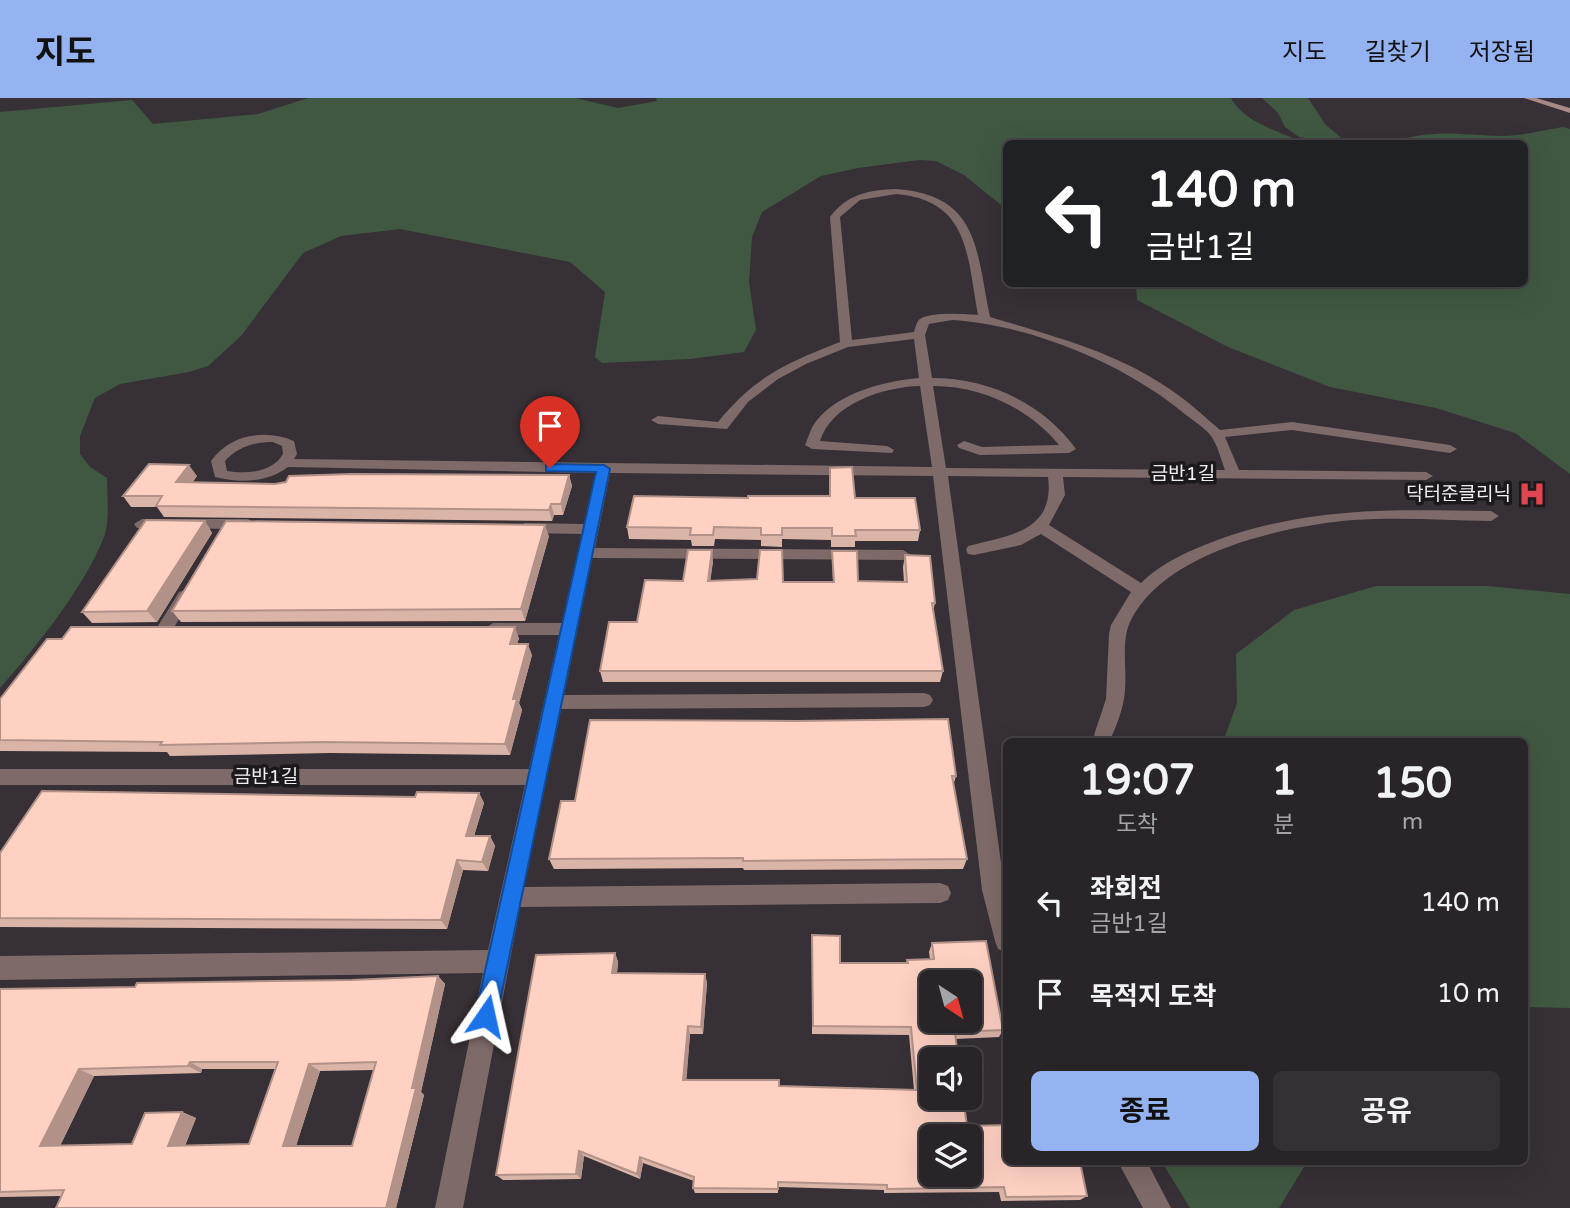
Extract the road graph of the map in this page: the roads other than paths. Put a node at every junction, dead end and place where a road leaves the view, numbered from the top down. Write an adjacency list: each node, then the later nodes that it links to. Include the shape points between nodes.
1 (1528, 98): 2 (street)
2 (1570, 111)
3 (985, 319): 4 (street, via 924,321); 5 (street, via 962,223 949,209 908,192 866,196 844,203 835,217); 8 (street, via 1116,364 1169,394)
4 (919, 335): 5 (street); 6 (street)
5 (846, 344): 7 (street, via 774,376 743,399 722,426)
6 (926, 381): 9 (street, via 971,387 1022,405 1051,425 1069,449 981,451); 11 (street, via 889,386 836,408 819,426 813,445); 14 (street)
7 (657, 420)
8 (1217, 434): 10 (street, via 1292,426); 16 (street)
9 (964, 445)
10 (1450, 449)
11 (887, 450)
12 (284, 463): 12 (street, via 289,444 265,438 231,448 217,468 228,477 250,478); 13 (street, 금반1길)
13 (604, 469): 14 (street, 금반1길); 23 (street)
14 (939, 471): 15 (street, 금반1길); 39 (street, via 993,890)
15 (1055, 473): 16 (street, 금반1길); 21 (street, via 1058,495)
16 (1234, 474): 17 (street, 금반1길)
17 (1426, 475)
18 (1491, 516): 28 (street, via 1386,513 1295,525 1192,555)
19 (142, 524): 20 (street, via 225,530)
20 (270, 524)
21 (1041, 527): 24 (street, via 1016,541); 28 (street)
22 (508, 528): 23 (street)
23 (592, 529): 25 (street)
24 (974, 550)
25 (587, 553): 26 (street); 30 (street)
26 (903, 555)
27 (193, 583): 31 (street, via 158,630)
28 (1140, 590): 34 (street, via 1121,625 1115,699)
29 (475, 629): 30 (street)
30 (570, 629): 33 (street)
31 (191, 630)
32 (924, 700): 33 (street)
33 (554, 702): 35 (street)
34 (1103, 735)
35 (538, 777): 36 (street, 금반1길); 38 (street)
36 (3, 781)
37 (940, 892): 38 (street)
38 (511, 897): 40 (street)
39 (1003, 929)
40 (497, 961): 41 (street); 43 (street)
41 (0, 968)
42 (1133, 1165): 44 (street)
43 (449, 1208)
44 (1157, 1208)

